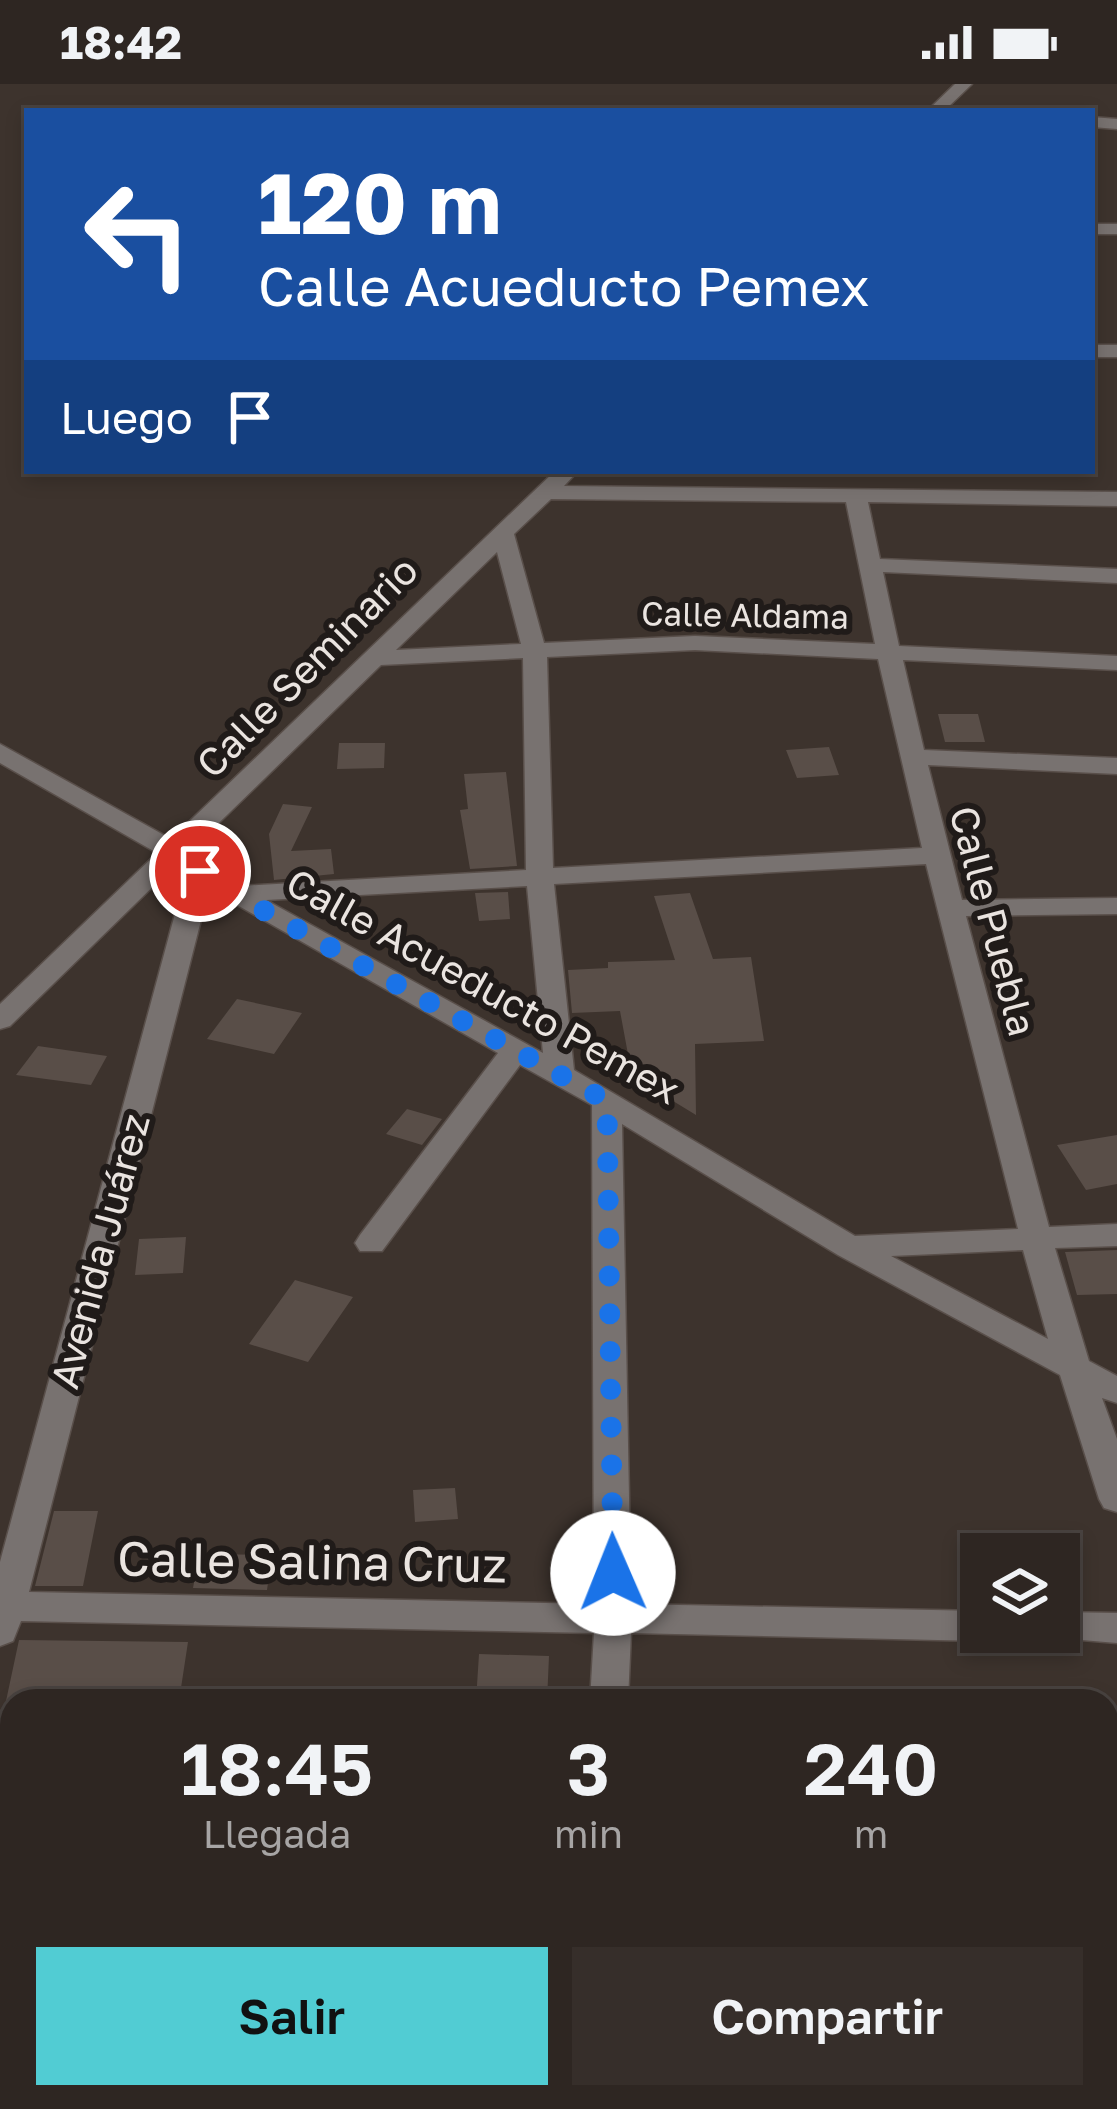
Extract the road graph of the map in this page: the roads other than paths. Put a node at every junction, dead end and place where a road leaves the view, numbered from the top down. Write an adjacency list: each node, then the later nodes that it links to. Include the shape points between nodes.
1 (964, 84): 2 (street)
2 (938, 108)
3 (564, 474): 5 (street, Calle Seminario)
4 (954, 474): 7 (street)
5 (545, 492): 6 (street); 9 (street, Calle Seminario)
6 (855, 494): 7 (street); 10 (street, Calle Puebla)
7 (960, 496): 8 (street)
8 (1117, 499)
9 (502, 530): 13 (street); 14 (street, Calle Seminario)
10 (869, 565): 11 (street); 12 (street, Calle Puebla)
11 (1117, 576)
12 (885, 650): 13 (street, Calle Aldama, via 695,643); 15 (street, Calle Aldama); 17 (street, Calle Puebla)
13 (535, 652): 14 (street, Calle Aldama); 21 (street)
14 (372, 658): 20 (street, Calle Seminario)
15 (1117, 663)
16 (0, 752): 20 (street, Calle Acueducto Pemex)
17 (910, 757): 18 (street); 19 (street, Calle Puebla)
18 (1117, 766)
19 (934, 855): 21 (street); 24 (street, Calle Puebla)
20 (187, 862): 22 (street, Calle Acueducto Pemex); 25 (street, Calle Seminario); 36 (street, Avenida Juárez)
21 (540, 877): 22 (street); 27 (street)
22 (234, 894): 26 (street, Calle Acueducto Pemex)
23 (1117, 906): 24 (street)
24 (951, 908): 30 (street, Calle Puebla)
25 (0, 1020)
26 (514, 1052): 27 (street, Calle Acueducto Pemex); 31 (street)
27 (560, 1078): 28 (street, Calle Acueducto Pemex)
28 (607, 1101): 32 (street, Calle Acueducto Pemex); 37 (street)
29 (1117, 1235): 30 (street)
30 (1036, 1236): 32 (street); 33 (street, Calle Puebla)
31 (371, 1243)
32 (850, 1247): 33 (street, Calle Acueducto Pemex)
33 (1070, 1365): 34 (street, Calle Acueducto Pemex); 35 (street, Calle Puebla)
34 (1117, 1391)
35 (1117, 1498)
36 (2, 1615): 37 (street, Calle Salina Cruz)
37 (614, 1620): 38 (street, Calle Salina Cruz); 41 (street)
38 (960, 1626)
39 (1080, 1627): 40 (street)
40 (1117, 1628)
41 (610, 1689)

